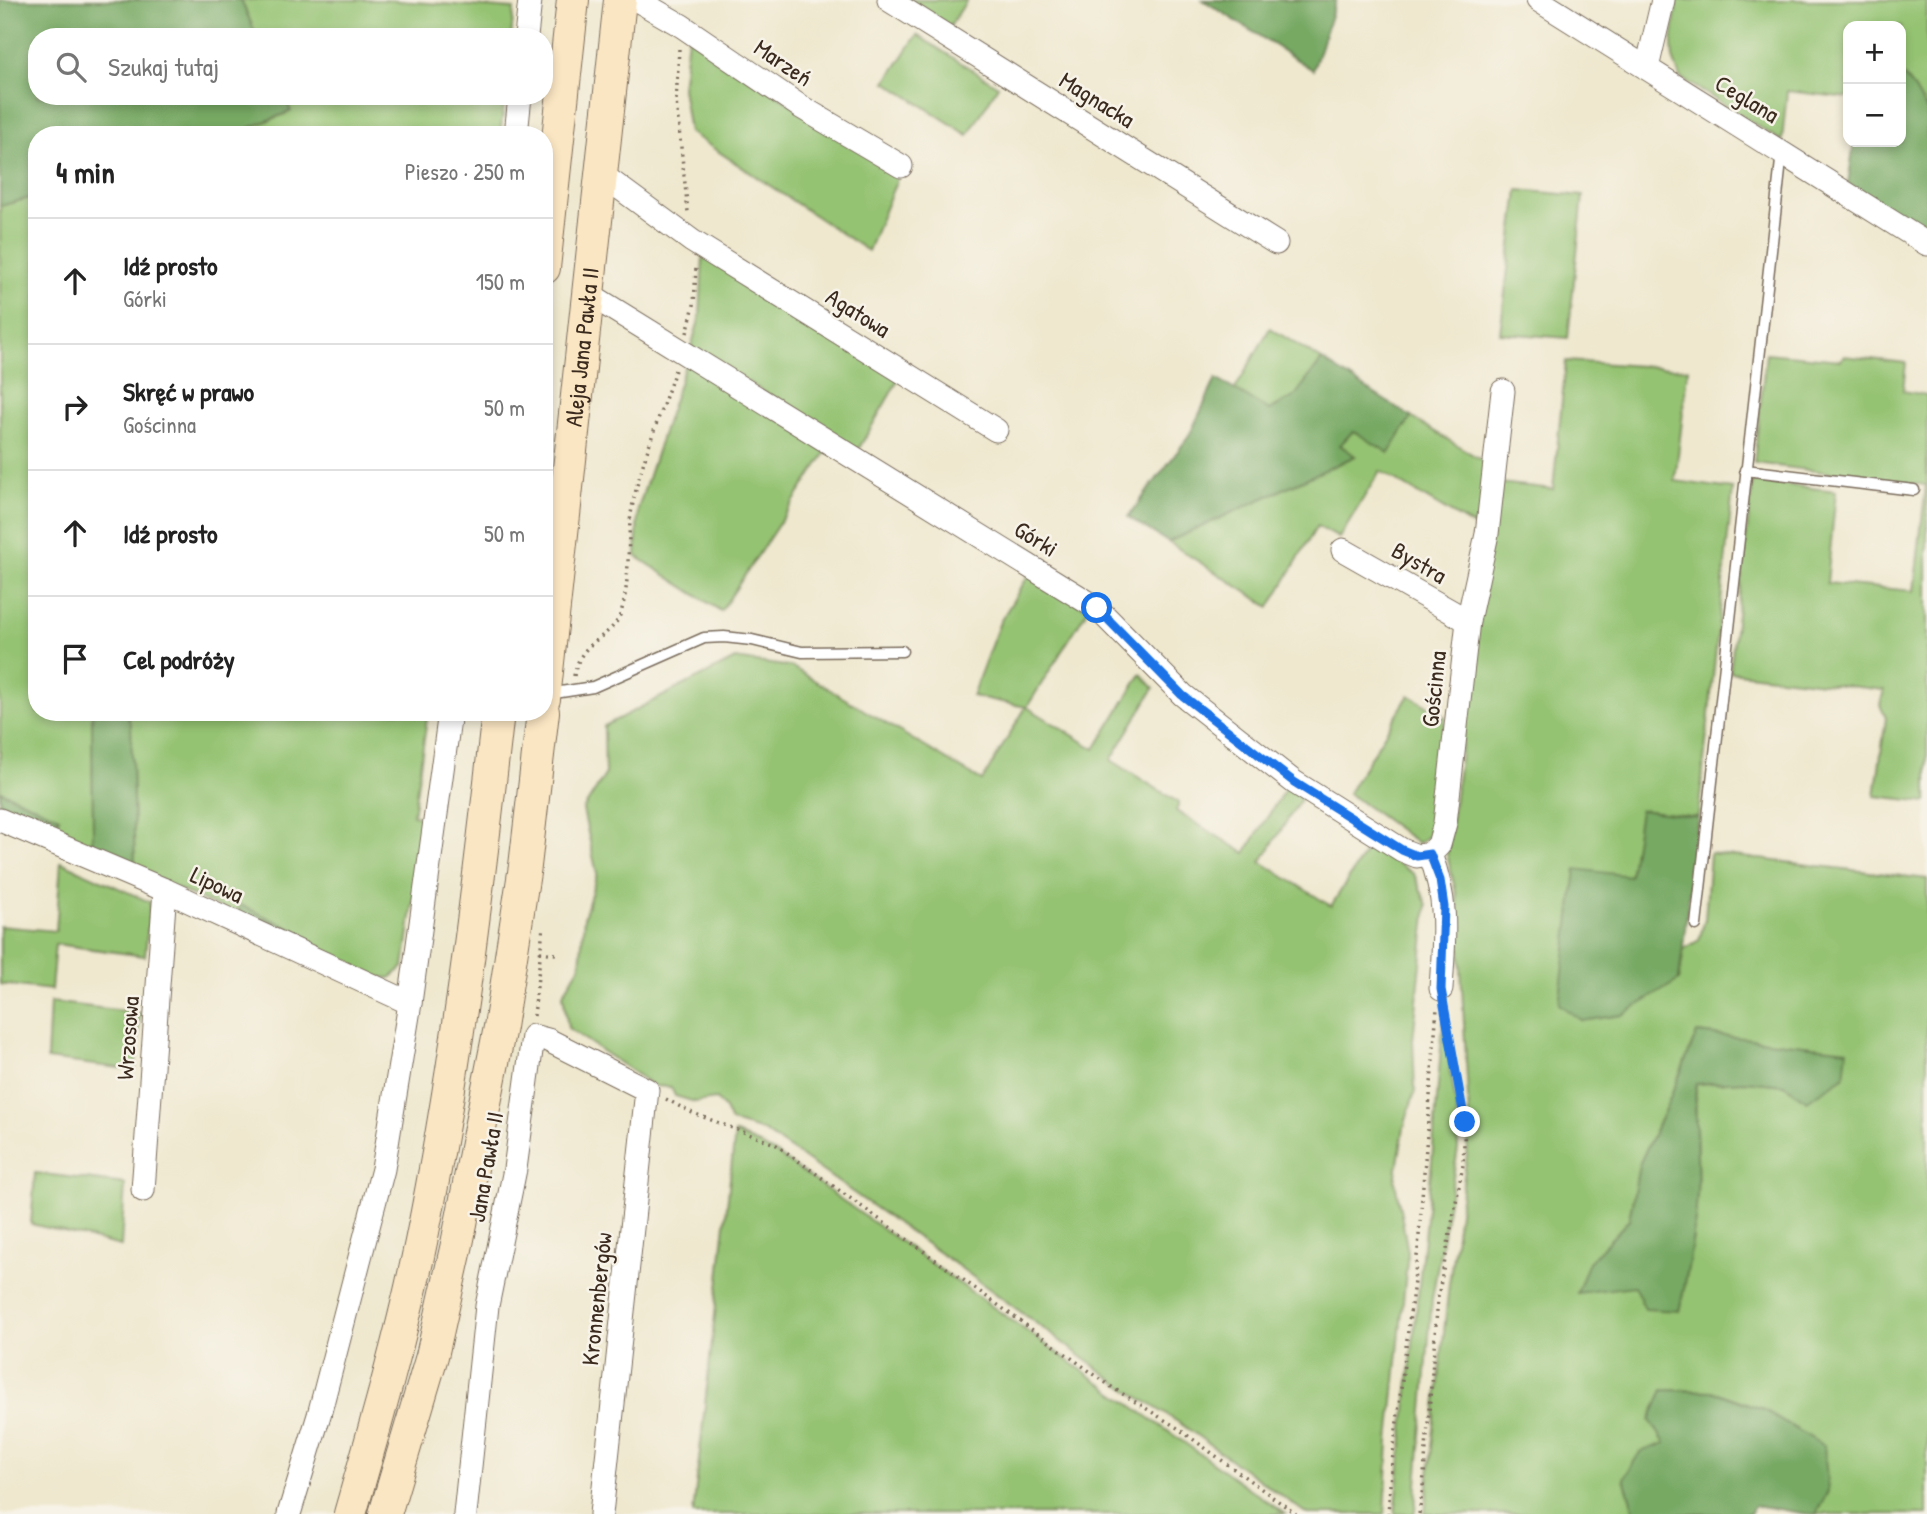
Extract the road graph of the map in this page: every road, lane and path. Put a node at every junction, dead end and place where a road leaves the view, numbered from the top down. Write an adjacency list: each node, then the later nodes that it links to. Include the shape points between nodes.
1 (530, 0): 8 (street)
2 (573, 0): 15 (main road, Aleja Jana Pawła II)
3 (620, 0): 14 (main road, Aleja Jana Pawła II)
4 (637, 0): 13 (street, Marzeń)
5 (889, 0): 16 (street, Magnacka)
6 (1538, 0): 9 (street, Ceglana)
7 (1662, 0): 9 (street)
8 (527, 28)
9 (1647, 68): 12 (street, Ceglana)
10 (519, 105): 11 (street)
11 (517, 126)
12 (1782, 151): 17 (street, Ceglana); 21 (lane)
13 (901, 166)
14 (601, 174): 18 (main road, Aleja Jana Pawła II); 20 (street, Agatowa, via 692,241)
15 (553, 185)
16 (1276, 243)
17 (1927, 244)
18 (589, 293): 25 (main road, Aleja Jana Pawła II); 32 (street, Górki, via 1097,608 1182,695 1294,782 1402,850 1417,856)
19 (1503, 391): 24 (street, Gościnna, via 1487,534)
20 (996, 430)
21 (1745, 470): 22 (lane); 34 (lane)
22 (1914, 490)
23 (1343, 550): 24 (street, Bystra)
24 (1468, 621): 32 (street, Gościnna, via 1445,824 1440,845)
25 (553, 624)
26 (902, 651): 27 (lane, via 803,652 752,640 704,638 593,687)
27 (553, 695)
28 (449, 721): 37 (street)
29 (497, 721): 42 (main road, via 462,1012 423,1229 393,1366)
30 (542, 721): 43 (main road, via 500,1027 463,1217 432,1356)
31 (0, 820): 33 (street, Lipowa)
32 (1430, 854): 36 (street, via 1444,907)
33 (165, 890): 37 (street, Lipowa); 40 (street, Wrzosowa)
34 (1696, 925)
35 (556, 954): 38 (path, via 540,952)
36 (1441, 989): 47 (path); 48 (path, via 1465,1122 1463,1165 1438,1297)
37 (410, 1003): 41 (street, via 383,1168)
38 (533, 1036): 39 (street); 44 (street, Jana Pawła II, via 515,1169 487,1306)
39 (647, 1090): 45 (street, Kronnenbergów); 46 (path, via 690,1112 775,1144)
40 (143, 1190)
41 (289, 1514)
42 (350, 1514)
43 (385, 1514)
44 (465, 1514)
45 (601, 1514)
46 (1296, 1514)
47 (1388, 1514)
48 (1419, 1514)

